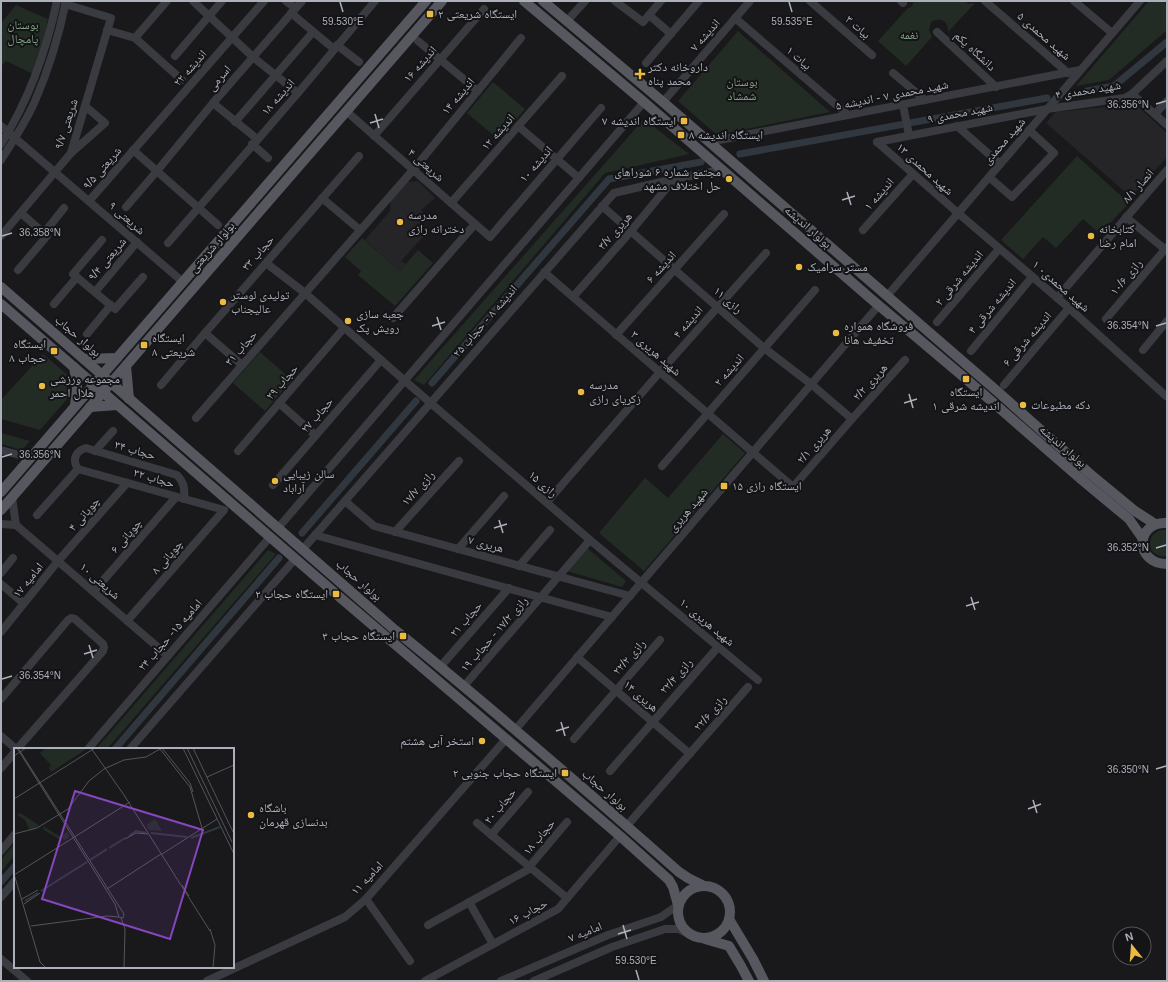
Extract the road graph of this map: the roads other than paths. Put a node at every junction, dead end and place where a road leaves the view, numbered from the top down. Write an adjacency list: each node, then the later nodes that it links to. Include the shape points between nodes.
1 (57, 1): 74 (street, via 41,62 27,98)
2 (167, 1): 34 (street)
3 (193, 1): 26 (street)
4 (222, 1): 26 (street)
5 (264, 1): 35 (street, اندیشه ۲۲)
6 (286, 1): 24 (street)
7 (302, 1): 24 (street, اسرمی)
8 (375, 1): 38 (street, اندیشه ۱۸)
9 (426, 1): 130 (main road, بولوار شریعتی)
10 (442, 1): 65 (main road, بولوار شریعتی)
11 (524, 1): 57 (main road, بولوار اندیشه)
12 (543, 1): 28 (main road, بولوار اندیشه)
13 (585, 1): 28 (street)
14 (661, 1): 25 (street)
15 (700, 1): 33 (street)
16 (750, 1): 27 (street, اندیشه ۷)
17 (810, 1): 39 (street, بیات ۳)
18 (985, 1): 48 (street, شهید محمدی ۵)
19 (1074, 1): 32 (street)
20 (1140, 1): 32 (street, شهید محمدی)
21 (66, 3): 29 (street, شریعتی ۹/۷, via 111,18); 77 (street, via 49,64 35,102)
22 (621, 3): 25 (street, via 643,22)
23 (484, 9): 42 (street, اندیشه ۱۶)
24 (293, 11): 30 (street); 41 (street, اسرمی)
25 (649, 15): 33 (street)
26 (208, 16): 35 (street); 40 (street)
27 (735, 18): 58 (street, اندیشه ۷); 67 (street, بیات ۱)
28 (567, 22): 58 (main road, بولوار اندیشه)
29 (107, 30): 34 (street); 62 (street, شریعتی ۹/۷)
30 (313, 32): 38 (street); 49 (street)
31 (938, 32): 52 (street, دانشگاه یکم)
32 (1112, 33): 46 (street, شهید محمدی)
33 (671, 34): 44 (street)
34 (134, 38): 51 (street)
35 (232, 38): 41 (street); 82 (street, اندیشه ۲۲)
36 (521, 38): 53 (street, اندیشه ۱۴)
37 (418, 41): 42 (street)
38 (336, 47): 43 (street); 54 (street, اندیشه ۱۸)
39 (872, 55)
40 (174, 56)
41 (253, 57): 49 (street); 60 (street, اسرمی)
42 (440, 59): 53 (street); 75 (street, اندیشه ۱۶)
43 (359, 62)
44 (646, 64)
45 (1165, 64): 55 (street)
46 (1080, 70): 48 (street, شهید محمدی ۷ - اندیشه ۵); 64 (street, شهید محمدی)
47 (893, 73): 56 (street)
48 (1068, 73): 52 (street, شهید محمدی ۷ - اندیشه ۵)
49 (275, 74): 54 (street); 68 (street)
50 (562, 76): 71 (street, اندیشه ۱۲)
51 (182, 80)
52 (996, 87): 56 (street, شهید محمدی ۷ - اندیشه ۵)
53 (478, 91): 89 (street, اندیشه ۱۴)
54 (298, 93): 78 (street, اندیشه ۱۸)
55 (1132, 94): 64 (street, شهید محمدی ۴, via 1125,98); 66 (street)
56 (925, 100): 61 (street, شهید محمدی ۷ - اندیشه ۵)
57 (644, 102): 90 (main road, بولوار اندیشه); 96 (street, اندیشه ۸ - حجاب ۲۵)
58 (663, 102): 79 (main road, بولوار اندیشه)
59 (1167, 102): 66 (street)
60 (213, 103): 68 (street); 93 (street, اسرمی)
61 (903, 105): 67 (street, شهید محمدی ۷ - اندیشه ۵); 76 (street)
62 (85, 106): 83 (street, شریعتی ۹/۷); 83 (street, via 105,124)
63 (601, 108): 86 (street, اندیشه ۱۰)
64 (1048, 109): 72 (street, شهید محمدی ۹); 73 (street, شهید محمدی)
65 (346, 111): 75 (street, شریعتی ۴); 160 (main road, بولوار شریعتی)
66 (1155, 114): 69 (street)
67 (848, 115): 79 (street, شهید محمدی ۷ - اندیشه ۵)
68 (234, 122): 78 (street)
69 (1167, 125)
70 (1, 126): 74 (street, شریعتی ۹)
71 (518, 126): 86 (street); 100 (street, اندیشه ۱۲)
72 (956, 126): 76 (street, شهید محمدی ۹); 88 (street)
73 (1029, 130): 88 (street, شهید محمدی); 95 (street, via 1054,153 1012,197)
74 (8, 133): 77 (street, شریعتی ۹); 81 (street)
75 (374, 136): 89 (street, شریعتی ۴)
76 (909, 136): 80 (street, شهید محمدی ۹)
77 (15, 138): 87 (street); 92 (street, شریعتی ۹)
78 (255, 142): 85 (street); 104 (street, اندیشه ۱۸)
79 (709, 142): 135 (main road, بولوار اندیشه)
80 (877, 142): 94 (street, شهید محمدی ۱۳)
81 (1, 144)
82 (133, 150): 93 (street); 99 (street, شریعتی ۹/۵)
83 (71, 153): 92 (street, شریعتی ۹/۷)
84 (359, 156): 98 (street, حجاب ۳۳)
85 (268, 158)
86 (556, 159): 96 (street); 116 (street, اندیشه ۱۰)
87 (1, 160)
88 (1000, 164): 95 (street, شهید محمدی)
89 (413, 170): 100 (street, شریعتی ۴); 111 (street, اندیشه ۱۴)
90 (721, 170): 97 (street, اندیشه ۸ - حجاب ۲۵); 141 (main road, بولوار اندیشه)
91 (1167, 170): 108 (street, انصار ۸/۱)
92 (55, 172): 99 (street, شریعتی ۹); 105 (street, شریعتی ۹/۷)
93 (157, 172): 102 (street, اسرمی); 104 (street)
94 (913, 174): 107 (street, شهید محمدی ۱۳); 112 (street, اندیشه ۱)
95 (989, 177): 107 (street, شهید محمدی)
96 (579, 178): 164 (street, اندیشه ۸ - حجاب ۲۵)
97 (674, 179): 101 (street, اندیشه ۸ - حجاب ۲۵, via 614,192); 113 (street, هریری ۳/۷)
98 (322, 198): 111 (street); 123 (street, حجاب ۳۳)
99 (89, 201): 118 (street, شریعتی ۹)
100 (451, 203): 109 (street, شریعتی ۴)
101 (602, 206): 113 (street, رازی ۱۱); 126 (street, اندیشه ۸ - حجاب ۲۵)
102 (126, 207)
103 (64, 208): 114 (street)
104 (198, 208): 110 (street); 119 (street, اندیشه ۱۸)
105 (20, 213): 114 (street); 115 (street, شریعتی ۹/۷)
106 (724, 214): 125 (street, اندیشه ۶)
107 (958, 214): 120 (street, شهید محمدی۰ ۱); 135 (street, شهید محمدی)
108 (1126, 217): 121 (street); 137 (street, انصار ۸/۱)
109 (476, 224): 116 (street, شریعتی ۴); 144 (street)
110 (218, 225)
111 (360, 230): 134 (street, حجاب ۳۱)
112 (864, 230)
113 (631, 232): 125 (street, رازی ۱۱); 136 (street, هریری ۳/۷)
114 (46, 234): 124 (street)
115 (1, 236)
116 (490, 237)
117 (102, 240): 127 (street, via 73,274)
118 (137, 242): 130 (street, شریعتی ۹); 133 (street, شریعتی ۹/۴)
119 (168, 243)
120 (999, 248): 129 (street, شهید محمدی۰ ۱); 147 (street, اندیشه شرقی ۲)
121 (1166, 249): 145 (street, رازی ۱۰/۶)
122 (766, 253): 142 (street, اندیشه ۴)
123 (266, 263): 134 (street, رازی ۱۵); 149 (street, حجاب ۳۳)
124 (18, 270)
125 (675, 270): 142 (street, رازی ۱۱); 151 (street, اندیشه ۶)
126 (544, 272): 136 (street, شهید هریری ۳); 173 (street, اندیشه ۸ - حجاب ۲۵)
127 (77, 277): 133 (street); 139 (street)
128 (143, 277): 140 (street, via 115,309)
129 (1032, 277): 137 (street, شهید محمدی۰ ۱); 154 (street, اندیشه شرقی ۴)
130 (183, 282): 155 (main road, بولوار شریعتی)
131 (1, 287): 156 (main road, بولوار حجاب)
132 (815, 290): 152 (street, اندیشه ۲)
133 (95, 292): 140 (street)
134 (304, 293): 148 (street, رازی ۱۵); 159 (street, حجاب ۳۱)
135 (887, 296): 141 (main road); 205 (main road, بولوار اندیشه, via 1089,473)
136 (573, 297): 151 (street, شهید هریری ۳)
137 (1057, 298): 143 (street, شهید محمدی۰ ۱)
138 (1, 304): 161 (main road, بولوار حجاب)
139 (54, 304)
140 (111, 305): 150 (street)
141 (879, 305): 166 (street, شهید هریری); 212 (main road, بولوار اندیشه, via 1129,519)
142 (718, 307): 152 (street, رازی ۱۱); 162 (street, اندیشه ۴)
143 (1069, 308): 167 (street, اندیشه شرقی ۶); 171 (street, شهید محمدی۰ ۱)
144 (393, 318)
145 (1106, 319)
146 (1167, 321): 153 (street)
147 (937, 322)
148 (344, 328): 157 (street, رازی ۱۵); 174 (street, حجاب ۲۹)
149 (205, 333): 159 (street); 169 (street, حجاب ۳۳)
150 (87, 334)
151 (616, 335): 162 (street, شهید هریری ۳)
152 (764, 348): 166 (street, رازی ۱۱); 178 (street, اندیشه ۲)
153 (1143, 350)
154 (971, 351)
155 (117, 358): 156 (main road); 163 (main road, بولوار شریعتی)
156 (84, 360): 163 (main road, بولوار حجاب)
157 (380, 360): 164 (street, رازی ۱۵); 182 (street, حجاب ۲۷)
158 (905, 360): 180 (street, هریری ۲/۲)
159 (242, 365): 179 (street, حجاب ۳۱)
160 (126, 366): 165 (main road, بولوار شریعتی); 172 (main road)
161 (74, 368): 168 (main road, بولوار حجاب); 176 (main road, via 77,387)
162 (660, 372): 178 (street, شهید هریری ۳); 199 (street, اندیشه ۴)
163 (102, 375): 165 (main road, بولوار حجاب); 168 (main road, بولوار شریعتی)
164 (405, 381): 173 (street, رازی ۱۵); 207 (street, اندیشه ۸ - حجاب ۲۵)
165 (111, 383): 170 (main road, بولوار شریعتی); 172 (main road, بولوار حجاب)
166 (811, 384): 180 (street, رازی ۱۱); 186 (street, شهید هریری)
167 (1004, 384)
168 (94, 385): 170 (main road, بولوار حجاب); 176 (main road, بولوار شریعتی)
169 (161, 386)
170 (103, 393): 175 (main road, بولوار حجاب); 177 (main road, بولوار شریعتی)
171 (1166, 396)
172 (129, 399): 207 (main road, بولوار حجاب)
173 (431, 402): 198 (street, اندیشه ۸ - حجاب ۲۵); 199 (street, رازی ۱۵)
174 (279, 403): 182 (street); 185 (street, حجاب ۲۹)
175 (117, 405): 177 (main road); 211 (main road, بولوار حجاب)
176 (75, 406): 187 (main road, بولوار شریعتی)
177 (90, 407): 196 (main road, بولوار شریعتی)
178 (708, 413): 186 (street, شهید هریری ۳); 189 (street, اندیشه ۲)
179 (196, 418)
180 (852, 419): 193 (street, هریری ۲/۱)
181 (113, 431): 184 (street)
182 (316, 435): 192 (street, حجاب ۲۷)
183 (1, 450): 187 (street)
184 (95, 451): 190 (street, حجاب ۳۴, via 86,448 76,455); 197 (street, حجاب ۳۴, via 177,475 185,492)
185 (238, 451)
186 (753, 452): 193 (street, شهید هریری ۳); 223 (street, شهید هریری)
187 (30, 458): 194 (main road, بولوار شریعتی)
188 (459, 461): 209 (street, رازی ۱۷/۷)
189 (662, 466)
190 (78, 469): 191 (street, حجاب ۳۲); 202 (street)
191 (127, 483): 197 (street, حجاب ۳۲); 218 (street, چوپانی ۴)
192 (273, 485)
193 (793, 487)
194 (1, 492)
195 (504, 496): 215 (street)
196 (12, 497): 200 (main road, بولوار شریعتی); 206 (street)
197 (180, 498): 201 (street, حجاب ۳۲); 226 (street, چوپانی ۶)
198 (345, 500): 209 (street, هریری ۷, via 374,526); 210 (street, اندیشه ۸ - حجاب ۲۵)
199 (547, 502): 213 (street, رازی ۱۵)
200 (1, 510)
201 (224, 510): 231 (street, چوپانی ۸)
202 (37, 515)
203 (1167, 523): 205 (main road)
204 (1, 524): 206 (street)
205 (1155, 524): 212 (main road, via 1149,528)
206 (16, 525): 218 (street, شریعتی ۱۰)
207 (278, 528): 214 (main road, بولوار حجاب)
208 (550, 530): 220 (street)
209 (395, 532): 215 (street, هریری ۷)
210 (315, 535): 214 (street, اندیشه ۸ - حجاب ۲۵); 225 (street)
211 (270, 537): 217 (main road, بولوار حجاب); 237 (street, امامیه ۱۵- حجاب ۲۴)
212 (1143, 539): 219 (main road, via 1148,558 1160,564)
213 (590, 540): 222 (street, رازی ۱۷/۲ - حجاب ۱۹); 223 (street, رازی ۱۵)
214 (303, 549): 232 (main road, بولوار حجاب)
215 (458, 549): 220 (street, هریری ۷)
216 (13, 558): 221 (street)
217 (295, 558): 234 (main road, بولوار حجاب); 253 (street)
218 (58, 561): 226 (street, شریعتی ۱۰); 233 (street, امامیه ۱۷)
219 (1167, 564)
220 (519, 566): 222 (street, هریری ۷)
221 (1, 573)
222 (558, 576): 227 (street, هریری ۷); 228 (street, رازی ۱۷/۲ - حجاب ۱۹)
223 (641, 583): 227 (street, شهید هریری); 236 (street, شهید هریری ۱۰)
224 (1, 584): 229 (street)
225 (509, 588): 228 (street); 239 (street, حجاب ۲۱)
226 (94, 591): 231 (street, شریعتی ۱۰)
227 (630, 596): 230 (street, شهید هریری)
228 (541, 597): 230 (street); 241 (street, رازی ۱۷/۲ - حجاب ۱۹)
229 (21, 602)
230 (612, 617): 238 (street, شهید هریری)
231 (127, 621): 237 (street, شریعتی ۱۰)
232 (395, 630): 234 (main road); 239 (main road, بولوار حجاب)
233 (1, 632)
234 (387, 638): 248 (main road, بولوار حجاب)
235 (660, 640): 243 (street, رازی ۲۲/۲)
236 (718, 647): 240 (street, شهید هریری ۱۰); 245 (street, رازی ۲۲/۴)
237 (168, 656): 252 (street, امامیه ۱۵- حجاب ۲۴)
238 (577, 657): 243 (street, هریری ۱۴); 246 (street, شهید هریری)
239 (440, 666): 241 (main road, بولوار حجاب)
240 (758, 680)
241 (464, 686): 246 (main road, بولوار حجاب)
242 (748, 687): 255 (street, رازی ۲۲/۶)
243 (616, 690): 245 (street, هریری ۱۴); 249 (street, رازی ۲۲/۲)
244 (1, 699): 251 (street, via 71,618 103,644 103,651)
245 (653, 722): 255 (street, هریری ۱۴); 257 (street, رازی ۲۲/۴)
246 (515, 730): 268 (main road, بولوار حجاب, via 679,872)
247 (1, 736): 250 (street)
248 (506, 739): 264 (main road, بولوار حجاب); 271 (street, امامیه ۱۱)
249 (574, 739)
250 (14, 748)
251 (18, 748)
252 (89, 748)
253 (131, 748)
254 (14, 752): 256 (street)
255 (690, 754): 259 (street, رازی ۲۲/۶)
256 (1, 768)
257 (610, 770)
258 (528, 792): 263 (street, حجاب ۲۰)
259 (631, 821)
260 (567, 822): 266 (street, حجاب ۱۸)
261 (477, 823): 263 (street)
262 (14, 835): 265 (street)
263 (491, 835): 266 (street)
264 (620, 836): 270 (street, حجاب ۱۶); 273 (main road, بولوار حجاب, via 669,880)
265 (1, 851)
266 (530, 867): 270 (street); 272 (street)
267 (14, 882): 269 (street)
268 (704, 886): 273 (main road, via 685,893); 274 (main road, via 717,890 726,899 730,912)
269 (1, 897)
270 (567, 898): 278 (street, حجاب ۱۶, via 558,909)
271 (366, 899): 280 (street); 282 (street, امامیه ۱۱, via 345,917)
272 (469, 902): 275 (street); 278 (street)
273 (678, 905): 276 (main road, via 678,918); 284 (street, امامیه ۷, via 661,917 608,935)
274 (729, 919): 277 (main road, via 716,935); 287 (main road)
275 (428, 925)
276 (690, 935): 277 (main road); 285 (street, امامیه ۷, via 679,929 665,929 612,947)
277 (703, 938): 286 (main road, via 729,946)
278 (493, 944): 283 (street, حجاب ۱۶)
279 (1, 959): 281 (street)
280 (410, 961)
281 (27, 981)
282 (207, 981)
283 (425, 981)
284 (501, 981)
285 (534, 981)
286 (749, 981)
287 (764, 981)

